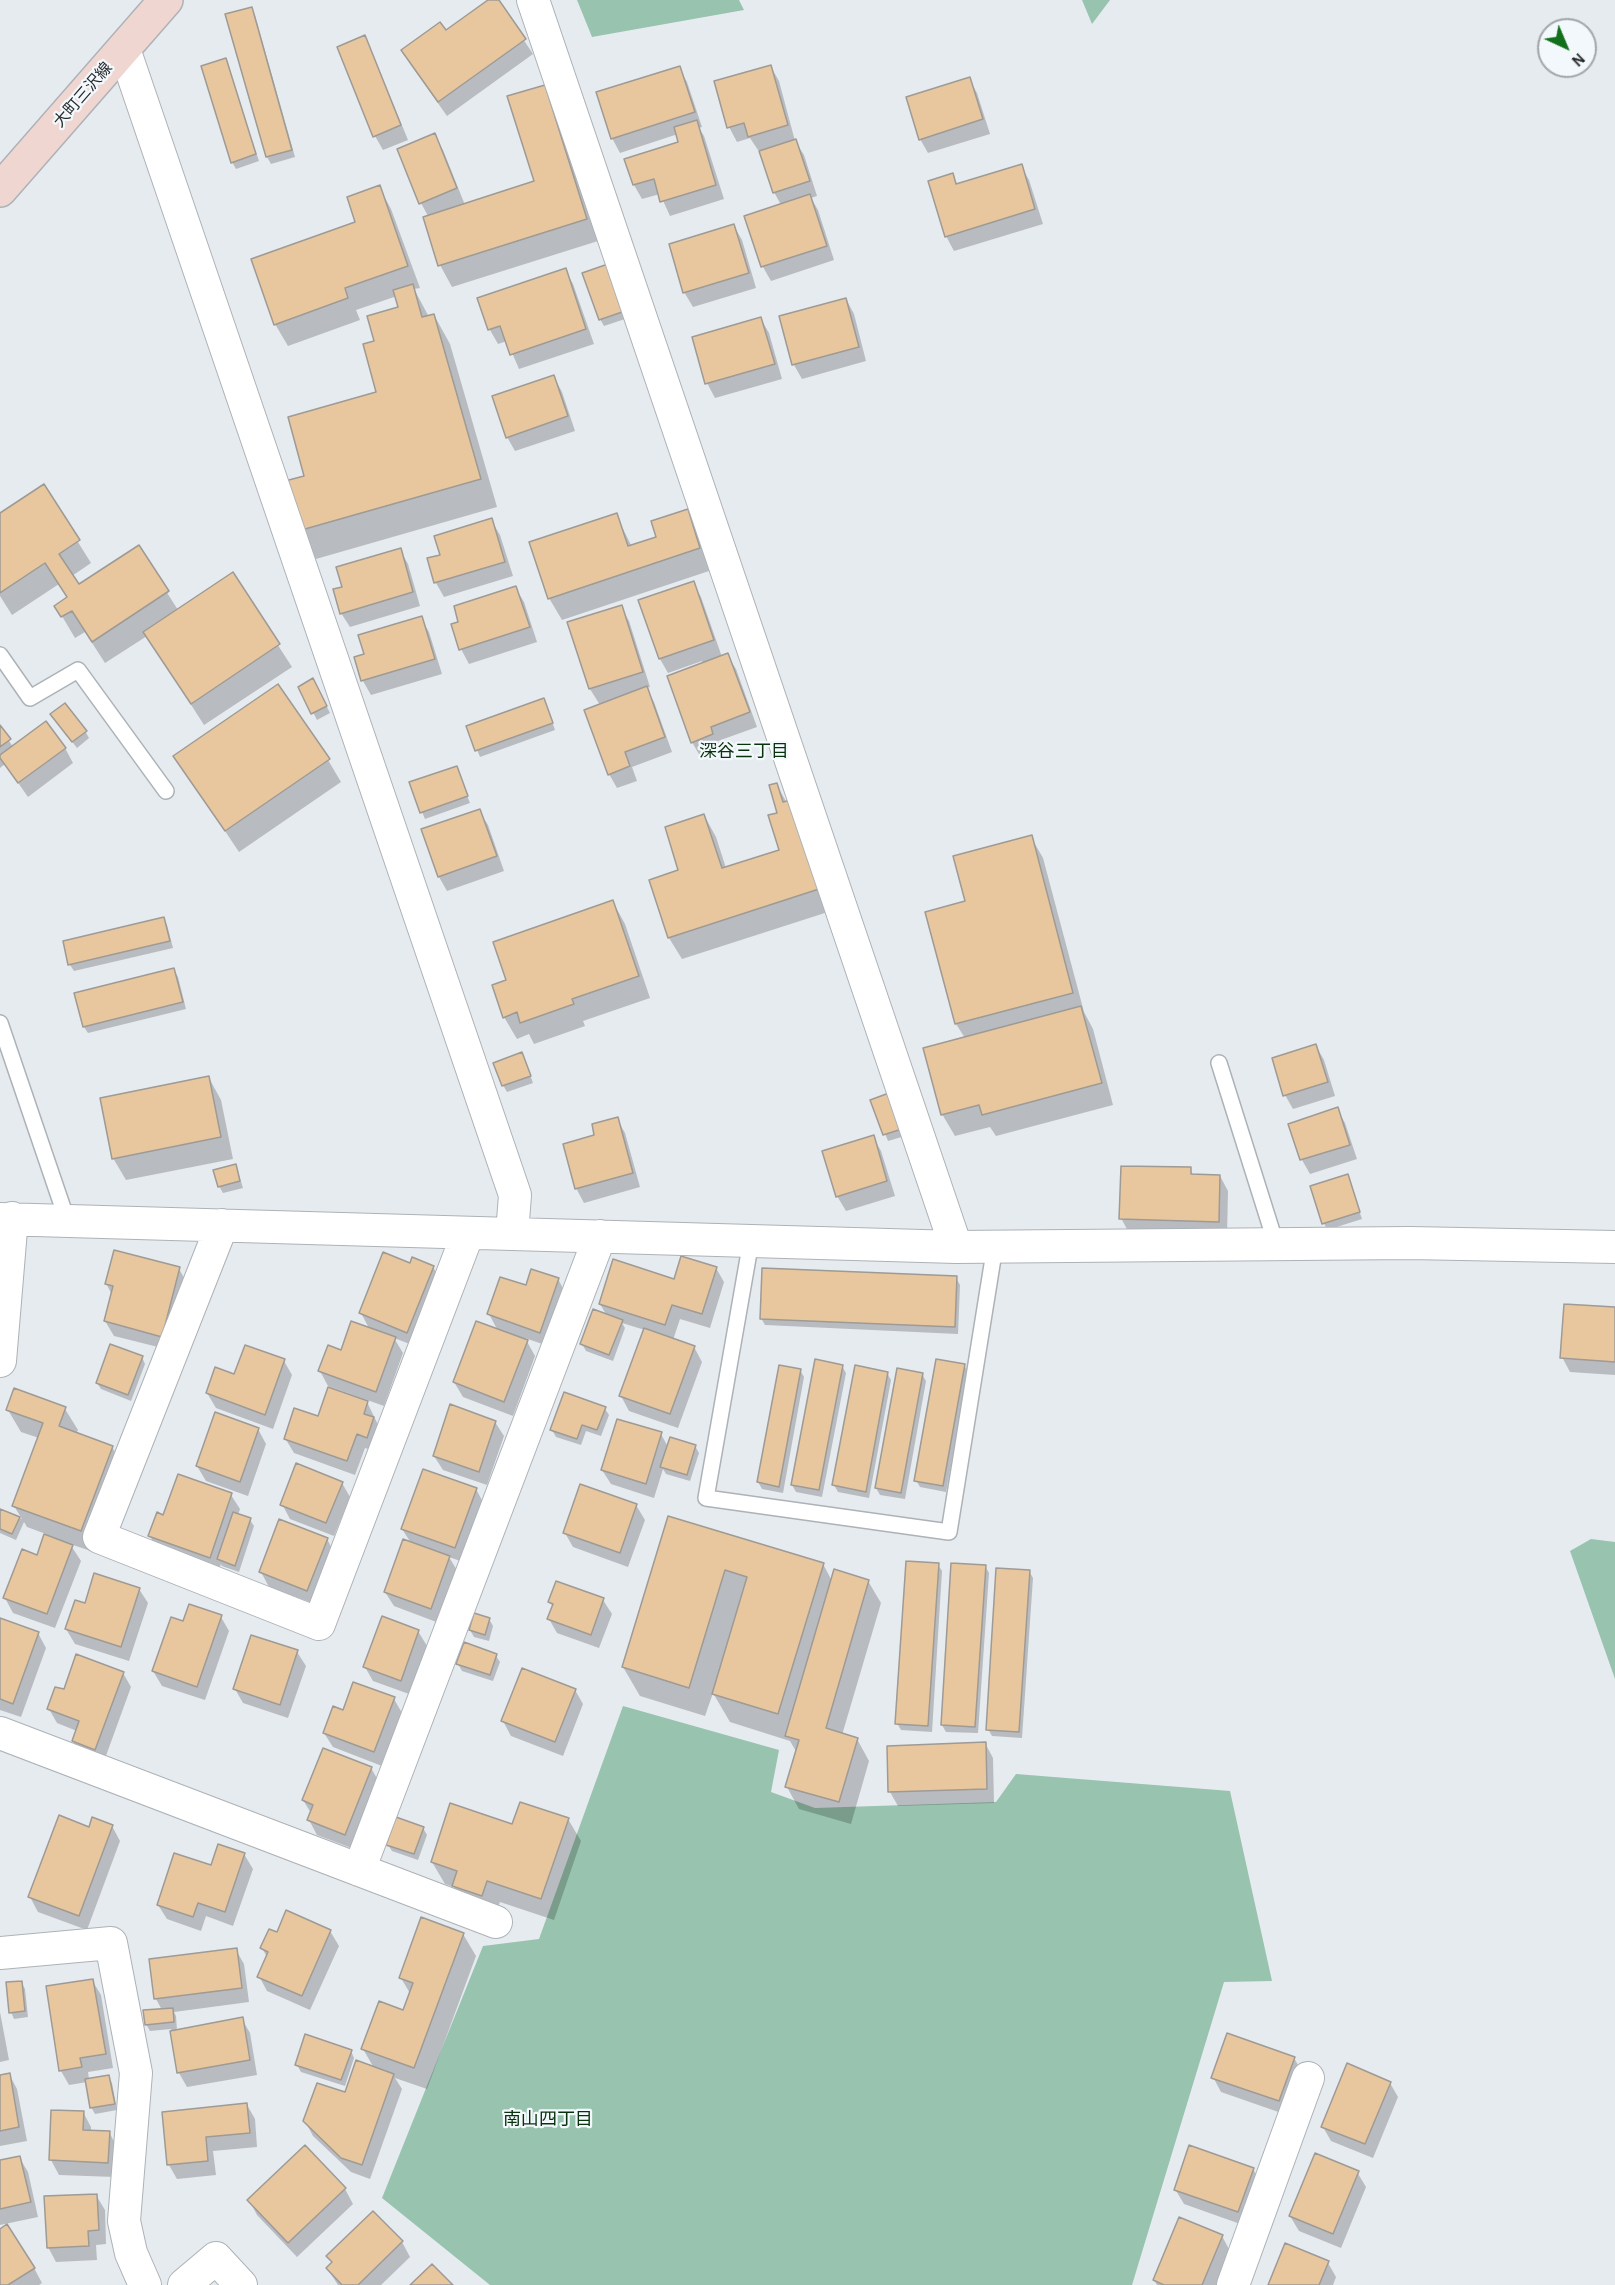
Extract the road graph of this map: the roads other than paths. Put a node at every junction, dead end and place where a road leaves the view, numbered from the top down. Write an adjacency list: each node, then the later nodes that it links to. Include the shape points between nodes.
1 (166, 0): 3 (main road, 大町三沢線)
2 (533, 0): 17 (street)
3 (124, 49): 4 (main road, 大町三沢線); 13 (street, via 515,1195)
4 (0, 190)
5 (0, 655): 6 (lane, via 30,698 78,670)
6 (166, 791)
7 (0, 1023): 10 (lane)
8 (1220, 1063): 16 (lane)
9 (6, 1218): 10 (street); 20 (street)
10 (67, 1220): 11 (street)
11 (222, 1225): 12 (street); 12 (street, via 99,1537 319,1624)
12 (468, 1233): 13 (street)
13 (512, 1234): 14 (street)
14 (600, 1236): 15 (street); 22 (street)
15 (751, 1241): 17 (street); 18 (lane, via 706,1498 949,1532)
16 (1276, 1244): 18 (street); 19 (street)
17 (956, 1246): 18 (street)
18 (995, 1246)
19 (1615, 1247)
20 (0, 1361)
21 (0, 1733): 22 (street)
22 (359, 1870): 23 (street)
23 (496, 1922)
24 (0, 1953): 26 (street, via 111,1943 136,2073 124,2221)
25 (1308, 2078): 29 (street)
26 (145, 2285)
27 (184, 2285): 28 (street, via 216,2258)
28 (241, 2285)
29 (1233, 2285)

